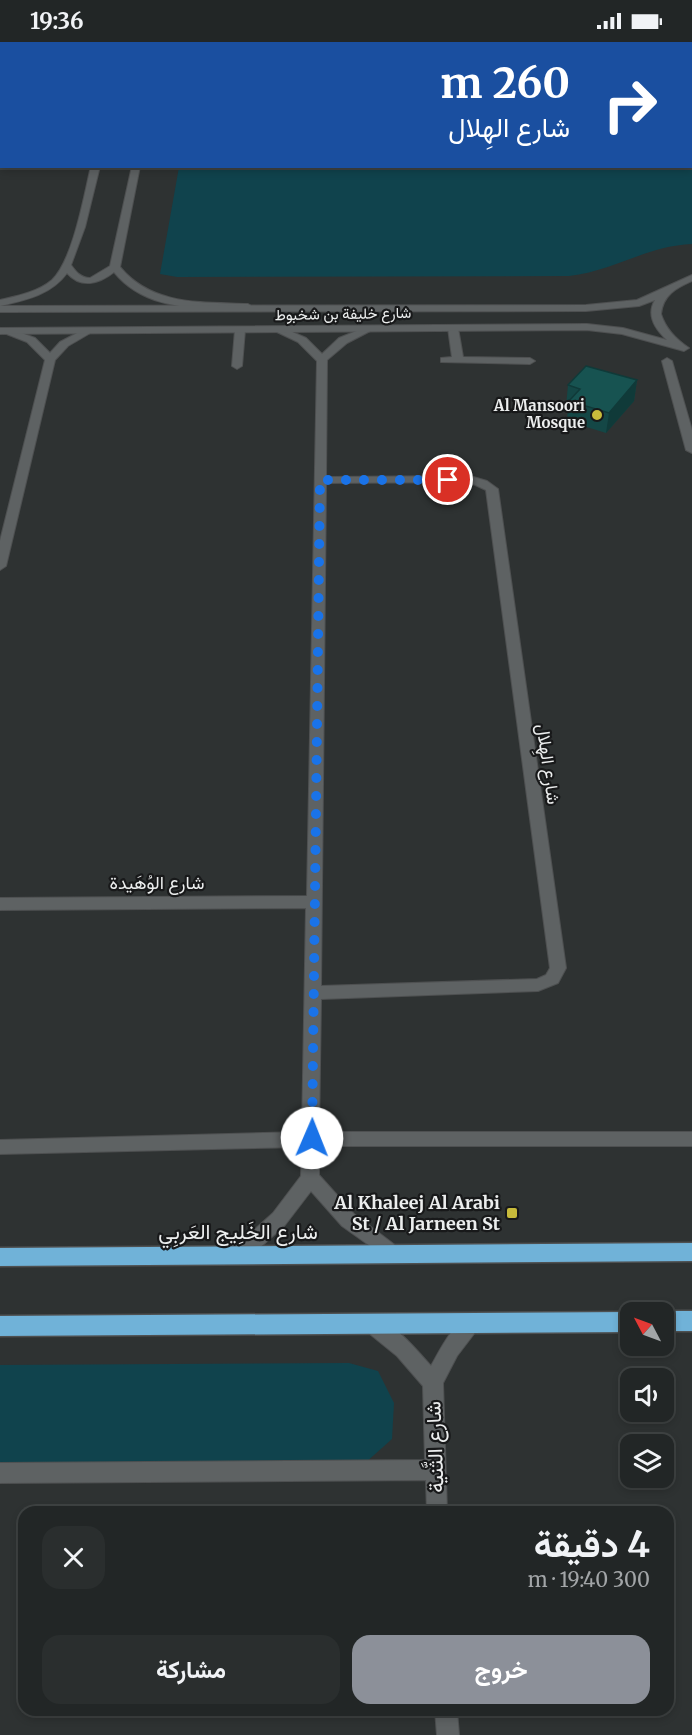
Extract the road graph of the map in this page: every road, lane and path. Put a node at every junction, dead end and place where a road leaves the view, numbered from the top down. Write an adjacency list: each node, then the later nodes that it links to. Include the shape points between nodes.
1 (95, 168): 3 (street)
2 (136, 168): 4 (street)
3 (67, 266): 4 (street, via 84,281 102,277); 7 (street, via 46,288)
4 (115, 267): 8 (street, via 131,287 160,299)
5 (692, 278): 6 (street, شارع خليفة بن شخبوط)
6 (663, 293): 8 (street, شارع خليفة بن شخبوط, via 639,303 586,308); 16 (street, via 655,306 656,321 666,335)
7 (0, 303)
8 (254, 307): 9 (street, شارع خليفة بن شخبوط)
9 (0, 309)
10 (453, 328): 11 (street, شارع خليفة بن شخبوط); 16 (street, شارع خليفة بن شخبوط, via 587,327 623,331); 20 (street)
11 (369, 329): 13 (street, شارع خليفة بن شخبوط); 18 (street, via 345,339)
12 (240, 330): 13 (street, شارع خليفة بن شخبوط); 15 (street, شارع خليفة بن شخبوط); 23 (street)
13 (281, 330): 18 (street, via 302,340)
14 (4, 331): 15 (street, شارع خليفة بن شخبوط); 17 (street, via 31,340)
15 (87, 332): 17 (street, via 64,344)
16 (688, 350)
17 (50, 359): 26 (street)
18 (322, 360): 25 (street)
19 (445, 360): 20 (street)
20 (458, 360): 21 (street)
21 (530, 361)
22 (667, 361): 24 (street)
23 (237, 366)
24 (691, 447)
25 (320, 480): 27 (street); 29 (street, شارع الهِلال, via 470,479 492,489 558,968 552,979 538,985)
26 (0, 566)
27 (314, 902): 28 (street, شارع الوُهَيدة); 29 (street)
28 (0, 904)
29 (313, 993): 30 (street)
30 (312, 1138): 31 (street); 32 (street); 33 (street)
31 (692, 1139)
32 (0, 1147)
33 (310, 1178): 35 (street, via 348,1220); 36 (street, via 279,1219)
34 (692, 1252): 35 (highway, شارع الخَلِيج العَربِي)
35 (394, 1255): 36 (highway, شارع الخَلِيج العَربِي)
36 (238, 1256): 37 (highway, شارع الخَلِيج العَربِي)
37 (0, 1257)
38 (674, 1321): 39 (highway)
39 (692, 1321)
40 (620, 1322): 41 (highway)
41 (474, 1323): 42 (highway); 44 (street, شارع الثَّنية, via 450,1350)
42 (372, 1324): 43 (highway); 44 (street, شارع الثَّنية, via 404,1350)
43 (0, 1326)
44 (433, 1382): 45 (street, شارع الثَّنية)
45 (437, 1470): 46 (street); 47 (street, شارع الثَّنية)
46 (0, 1473)
47 (437, 1506)
48 (446, 1716): 49 (street)
49 (448, 1735)

